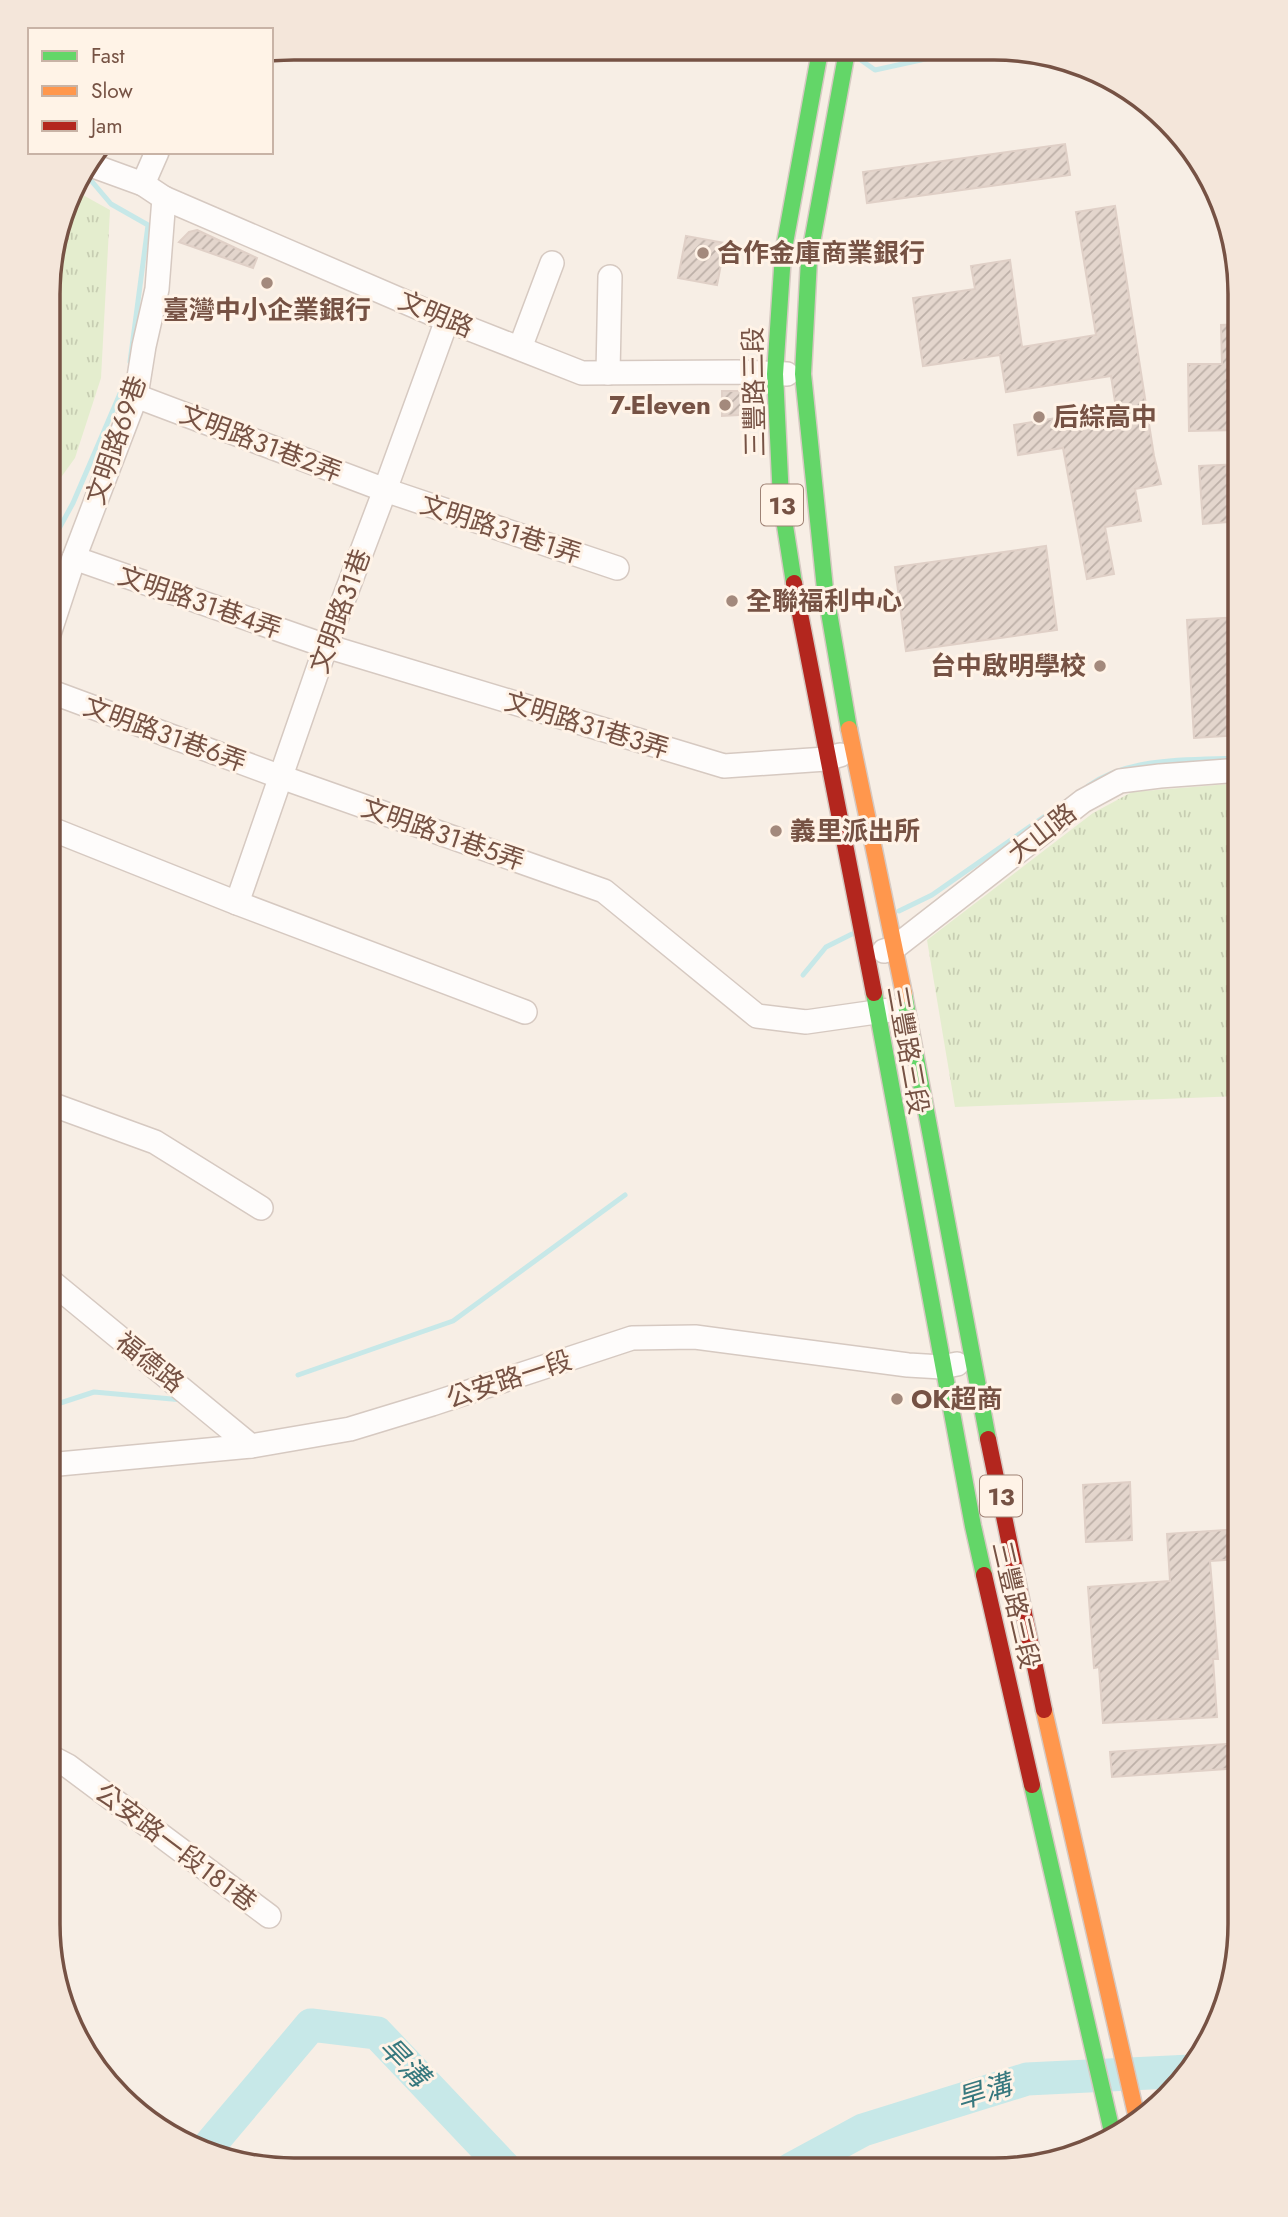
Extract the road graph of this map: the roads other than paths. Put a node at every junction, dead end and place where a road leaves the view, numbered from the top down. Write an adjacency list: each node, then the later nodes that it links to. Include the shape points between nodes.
1 (814, 60): 12 (main road, 三豐路三段 / 13, via 783,254)
2 (845, 60): 13 (main road, 三豐路三段 / 13, via 809,258)
3 (156, 154): 5 (street)
4 (99, 163): 5 (street, 文明路)
5 (143, 184): 6 (street, 文明路)
6 (164, 198): 9 (street, 文明路); 14 (street, 文明路69巷, via 158,289)
7 (552, 263): 10 (street)
8 (610, 277): 11 (street)
9 (447, 320): 10 (street, 文明路); 15 (street, 文明路31巷)
10 (520, 348): 11 (street, 文明路, via 582,373)
11 (608, 373): 12 (street, 文明路)
12 (775, 374): 13 (street, 文明路); 22 (main road, 三豐路三段 / 13, via 781,500)
13 (803, 374): 21 (main road, 三豐路三段 / 13, via 825,589)
14 (136, 396): 15 (street, 文明路31巷2弄); 16 (street, 文明路69巷)
15 (386, 490): 17 (street, 文明路31巷1弄); 19 (street, 文明路31巷)
16 (74, 558): 18 (street, 文明路69巷); 19 (street, 文明路31巷4弄)
17 (617, 568)
18 (60, 601)
19 (326, 646): 22 (street, 文明路31巷3弄, via 724,766); 24 (street, 文明路31巷)
20 (60, 695): 24 (street, 文明路31巷6弄)
21 (853, 752): 22 (street, 文明路31巷3弄); 27 (main road, 三豐路三段 / 13)
22 (826, 759): 28 (main road, 三豐路三段 / 13)
23 (1228, 771): 27 (street, 大山路, via 1120,781 1083,801)
24 (282, 777): 26 (street, 文明路31巷); 31 (street, 文明路31巷5弄, via 604,891 757,1016 806,1022)
25 (60, 832): 26 (street)
26 (237, 903): 30 (street)
27 (894, 948): 28 (street, 大山路); 29 (main road, 三豐路三段 / 13)
28 (867, 955): 31 (main road, 三豐路三段 / 13)
29 (907, 1007): 31 (street, 文明路31巷5弄); 35 (main road, 三豐路三段 / 13)
30 (525, 1012)
31 (876, 1012): 36 (main road, 三豐路三段 / 13)
32 (60, 1107): 33 (street, via 155,1142)
33 (261, 1208)
34 (60, 1289): 37 (street, 福德路)
35 (972, 1361): 36 (street, 公安路一段); 41 (main road, 三豐路三段 / 13)
36 (943, 1367): 37 (street, 公安路一段, via 695,1337 632,1338 350,1429); 42 (main road, 三豐路三段 / 13, via 973,1526)
37 (251, 1446): 38 (street, 公安路一段)
38 (60, 1464)
39 (60, 1762): 40 (street, 公安路一段181巷)
40 (269, 1916)
41 (1104, 1980): 42 (main road); 43 (main road, 三豐路三段 / 13)
42 (1079, 1986): 44 (main road, 三豐路三段 / 13)
43 (1135, 2110)
44 (1111, 2126)

